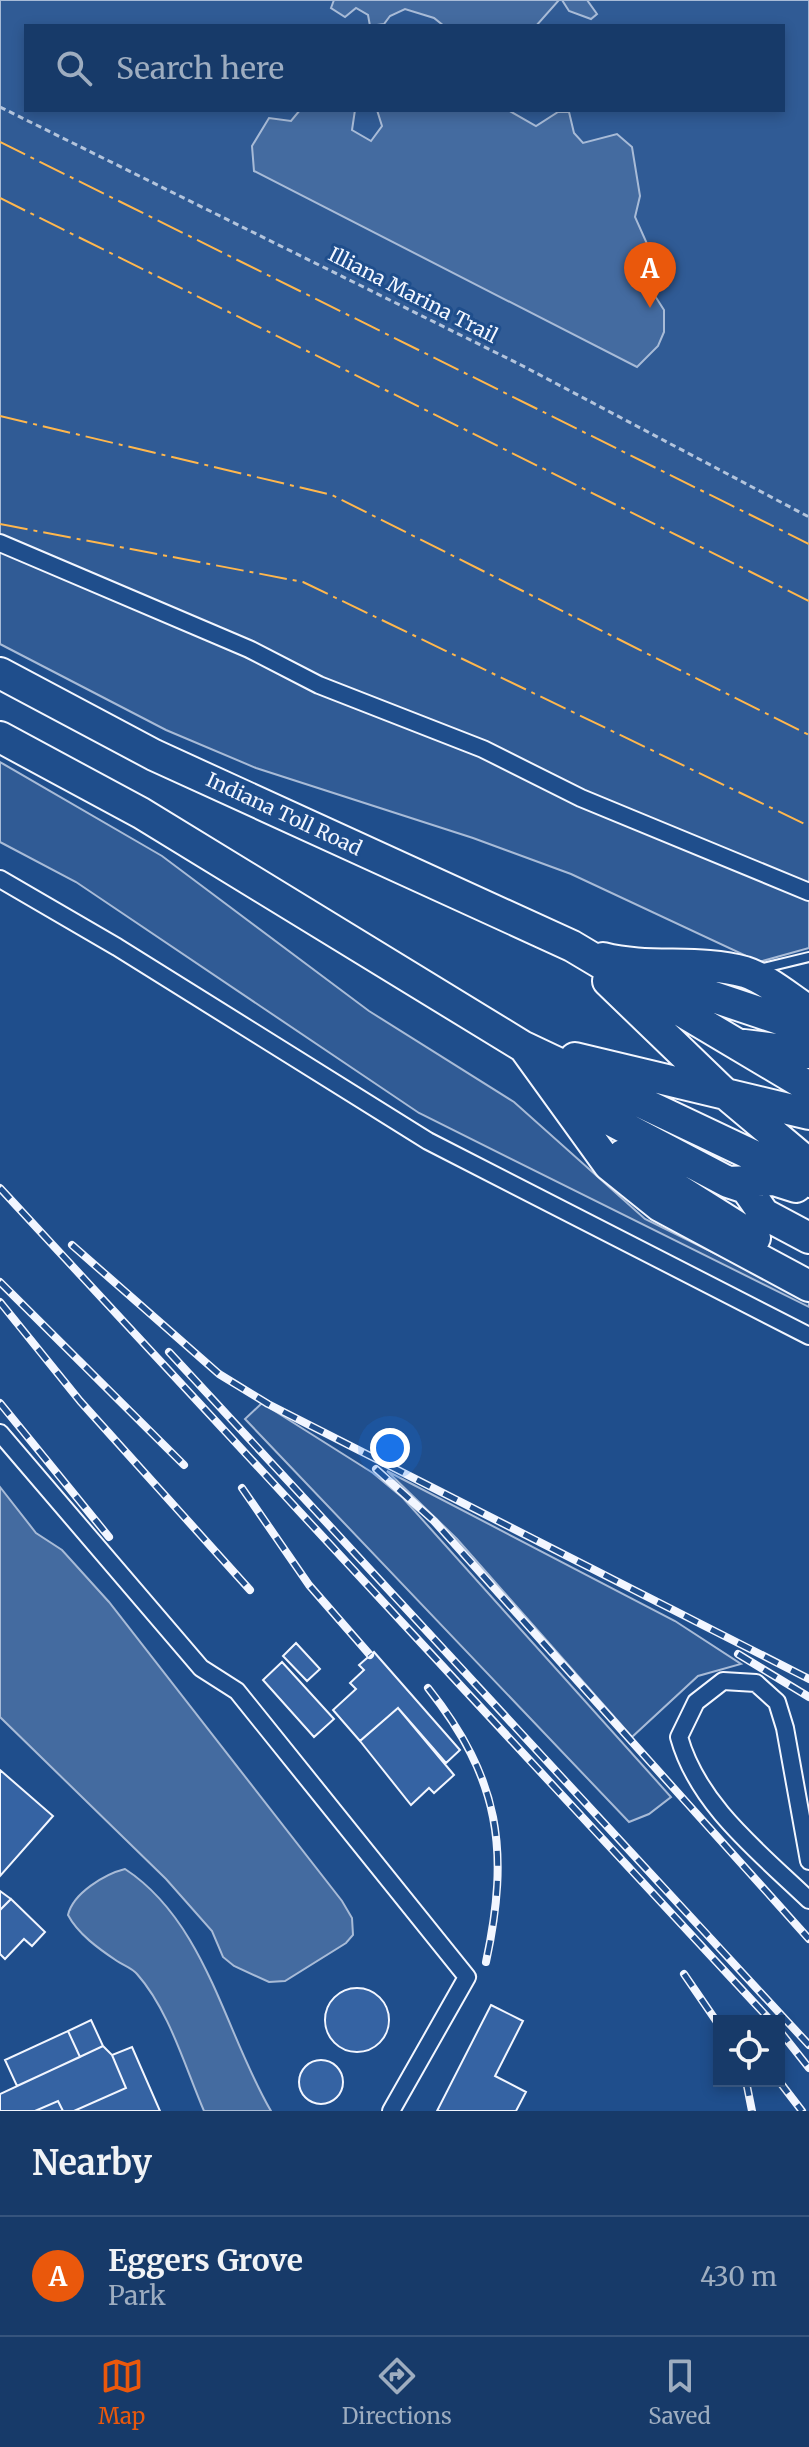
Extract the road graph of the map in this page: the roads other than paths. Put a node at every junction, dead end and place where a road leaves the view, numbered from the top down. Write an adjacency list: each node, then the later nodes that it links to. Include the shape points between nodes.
1 (0, 543): 5 (street, via 249,649 319,685 483,749 581,798)
2 (0, 673): 6 (highway, Indiana Toll Road, via 154,755)
3 (0, 737): 12 (highway, via 141,813)
4 (0, 879): 31 (street, via 428,1141)
5 (809, 892)
6 (581, 950): 8 (highway, via 630,965 659,962); 9 (highway); 18 (highway)
7 (809, 957): 8 (lane)
8 (746, 972): 9 (lane); 10 (highway)
9 (644, 979): 11 (highway); 13 (highway)
10 (809, 1011)
11 (809, 1029)
12 (522, 1046): 17 (highway); 18 (highway); 24 (highway)
13 (746, 1049): 14 (highway); 15 (highway, via 783,1066); 16 (highway)
14 (809, 1053)
15 (809, 1070)
16 (809, 1087)
17 (554, 1089): 20 (highway); 25 (highway)
18 (721, 1090): 19 (highway); 21 (highway); 22 (highway); 23 (highway)
19 (809, 1114)
20 (576, 1121): 29 (highway, via 762,1243); 30 (highway, via 609,1165 660,1206)
21 (809, 1128)
22 (809, 1144)
23 (809, 1164)
24 (809, 1182)
25 (736, 1183): 26 (highway, via 774,1180); 27 (highway); 28 (highway, via 746,1188 764,1214)
26 (809, 1195)
27 (809, 1216)
28 (809, 1238)
29 (809, 1266)
30 (809, 1286)
31 (809, 1336)
32 (0, 1433): 35 (street, via 201,1668 237,1691 467,1977)
33 (809, 1861): 34 (street, via 777,1702 756,1683 723,1681 696,1702 679,1737 687,1765 704,1795)
34 (809, 1900)
35 (391, 2111)

